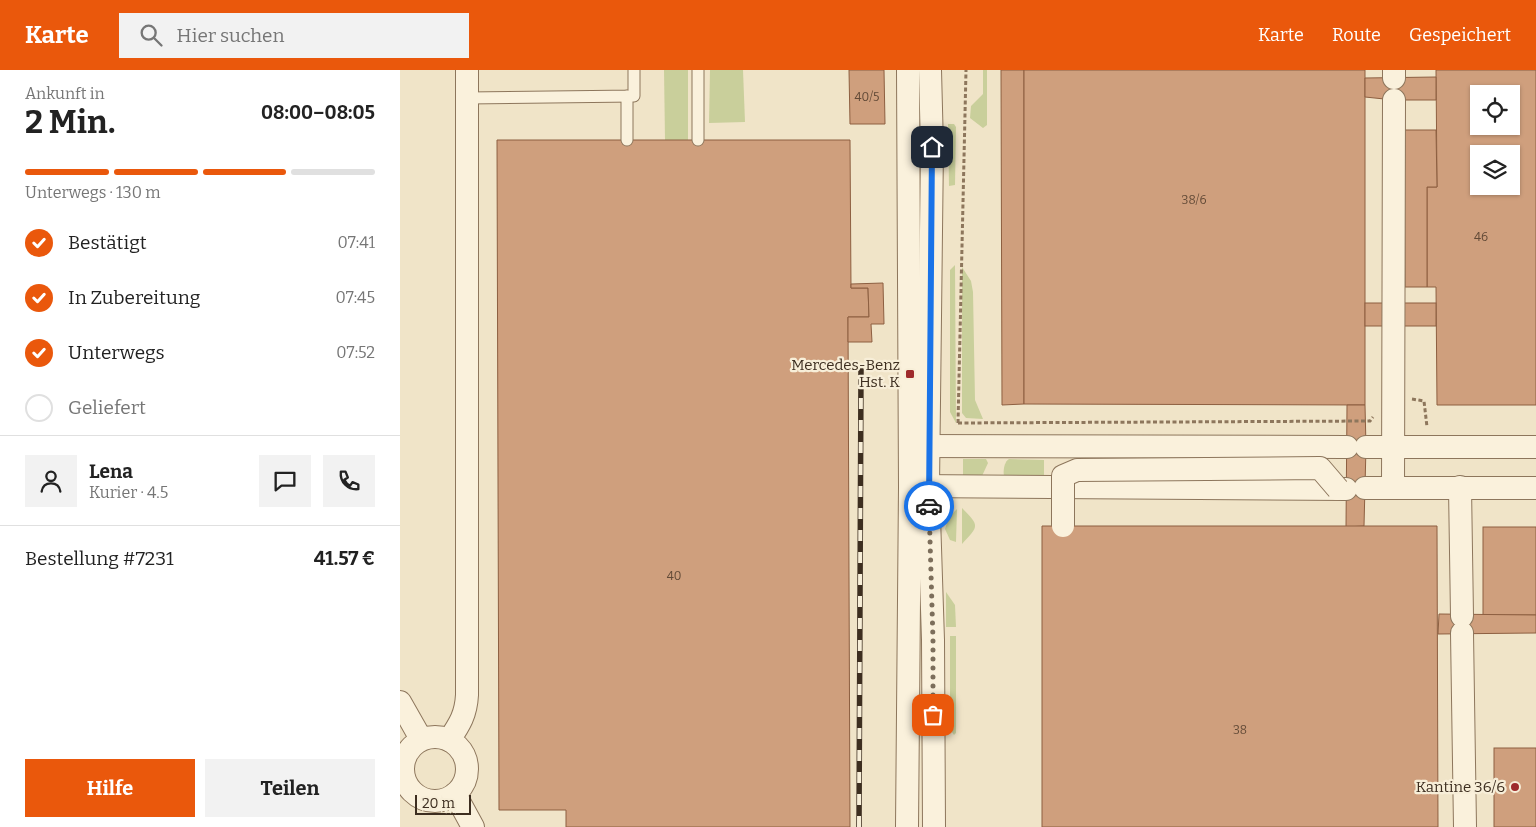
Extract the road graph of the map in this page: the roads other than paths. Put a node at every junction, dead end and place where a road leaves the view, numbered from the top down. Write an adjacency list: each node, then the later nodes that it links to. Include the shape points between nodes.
1 (468, 70): 8 (street)
2 (634, 70): 7 (lane, via 634,96)
3 (698, 70): 10 (lane)
4 (908, 70): 11 (street)
5 (930, 70): 11 (street, via 932,147)
6 (1394, 82): 12 (street)
7 (627, 96): 8 (lane); 9 (lane)
8 (467, 98): 22 (street, via 467,695 466,710)
9 (627, 140)
10 (698, 140)
11 (920, 446): 12 (street); 14 (street)
12 (1393, 447): 13 (street); 16 (street)
13 (1536, 447)
14 (919, 486): 15 (street); 26 (street); 27 (street, via 933,640)
15 (1350, 488): 16 (street); 19 (street, bridge, via 1320,468 1077,470 1063,476)
16 (1393, 488): 17 (street)
17 (1460, 488): 18 (street); 28 (street)
18 (1536, 488)
19 (1062, 526)
20 (400, 702): 21 (street)
21 (421, 739): 22 (street, via 440,736); 23 (street, via 405,754)
22 (449, 740): 24 (street, via 458,746 467,765 462,786)
23 (401, 776): 24 (street, via 414,794 424,799 434,801)
24 (455, 794): 25 (street)
25 (473, 827)
26 (907, 827)
27 (934, 827)
28 (1465, 827)

